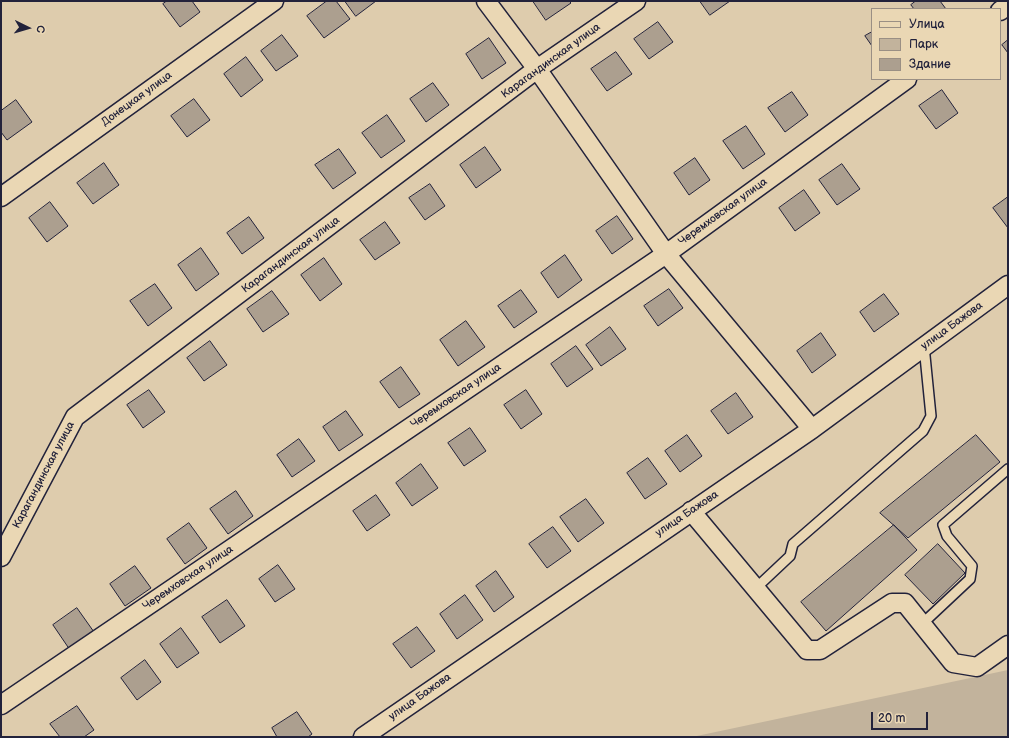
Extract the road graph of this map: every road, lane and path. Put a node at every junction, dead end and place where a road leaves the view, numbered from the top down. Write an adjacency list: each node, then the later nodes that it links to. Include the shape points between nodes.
1 (274, 1): 6 (street, Донецкая улица)
2 (486, 1): 4 (street)
3 (636, 1): 4 (street, Карагандинская улица)
4 (537, 69): 7 (street); 13 (street, Карагандинская улица, via 75,417)
5 (905, 80): 7 (street, Черемховская улица)
6 (1, 197)
7 (666, 254): 10 (street); 17 (street, Черемховская улица)
8 (1008, 285): 9 (street, улица Бажова)
9 (924, 346): 10 (street, улица Бажова); 14 (lane, via 931,416 923,431 793,544 790,556)
10 (812, 428): 12 (street, улица Бажова)
11 (1008, 469): 15 (lane, via 943,525 947,536 972,566 970,579)
12 (691, 511): 14 (street); 18 (street, улица Бажова)
13 (1, 557)
14 (756, 588): 15 (street, via 806,650 820,650 892,603 905,603)
15 (922, 624): 16 (street, via 953,663 977,667)
16 (1008, 645)
17 (1, 705)
18 (363, 737)

